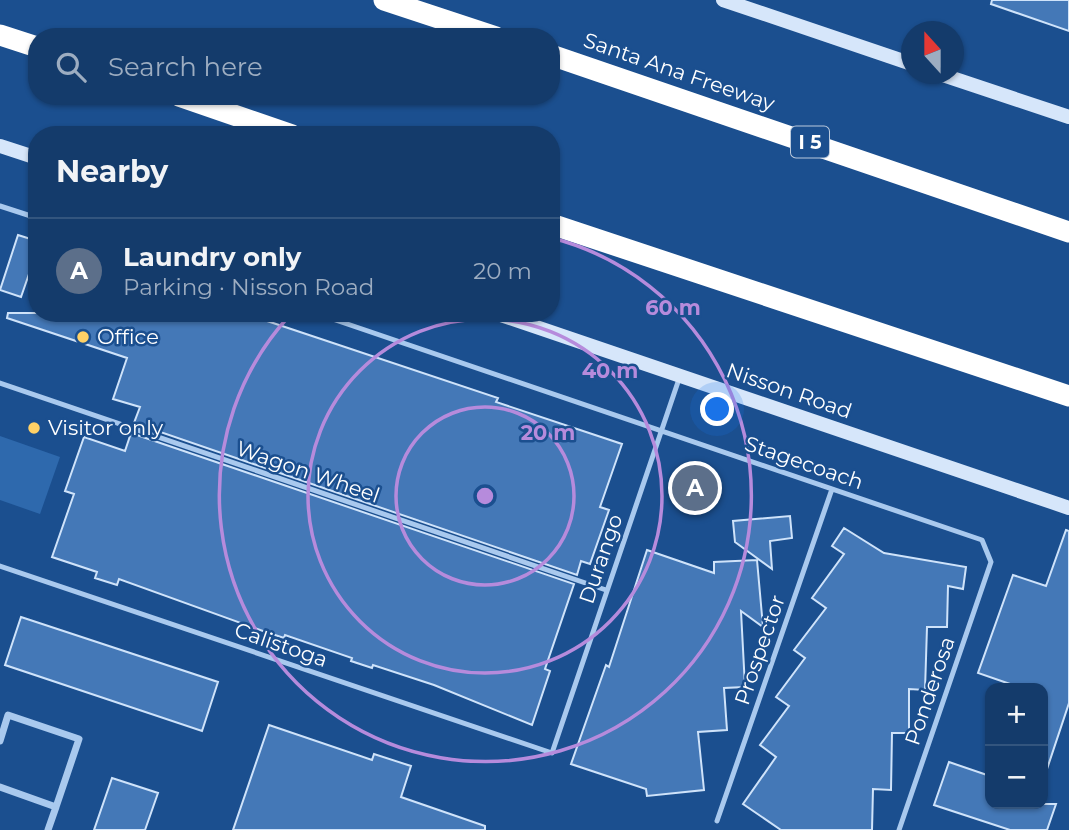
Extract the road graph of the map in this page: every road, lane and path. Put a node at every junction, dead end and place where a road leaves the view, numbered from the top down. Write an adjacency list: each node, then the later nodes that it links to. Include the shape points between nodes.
1 (384, 0): 3 (highway)
2 (723, 0): 7 (street)
3 (469, 28)
4 (0, 35): 5 (highway)
5 (28, 44)
6 (560, 58): 17 (highway, Santa Ana Freeway / I 5)
7 (901, 60)
8 (964, 82): 10 (street)
9 (205, 105): 11 (highway)
10 (1069, 117)
11 (266, 126)
12 (0, 146): 13 (street)
13 (28, 155)
14 (0, 206): 15 (lane)
15 (28, 215)
16 (560, 227): 22 (highway)
17 (1069, 232)
18 (342, 322): 23 (lane, Stagecoach)
19 (521, 322): 20 (street, Nisson Road)
20 (680, 376): 23 (lane, Durango); 25 (street, Nisson Road)
21 (0, 383): 28 (lane, Wagon Wheel)
22 (1069, 396)
23 (662, 432): 24 (lane, Stagecoach); 28 (lane, Durango)
24 (832, 489): 26 (lane, Stagecoach, via 982,540); 33 (lane, Prospector)
25 (1069, 508)
26 (991, 562): 35 (lane, Ponderosa)
27 (0, 566): 30 (lane, Calistoga)
28 (606, 590): 30 (lane, Durango)
29 (0, 741): 32 (street, via 8,715 79,739)
30 (552, 753)
31 (0, 787): 32 (street)
32 (56, 807): 34 (street)
33 (717, 821)
34 (48, 830)
35 (899, 830)

